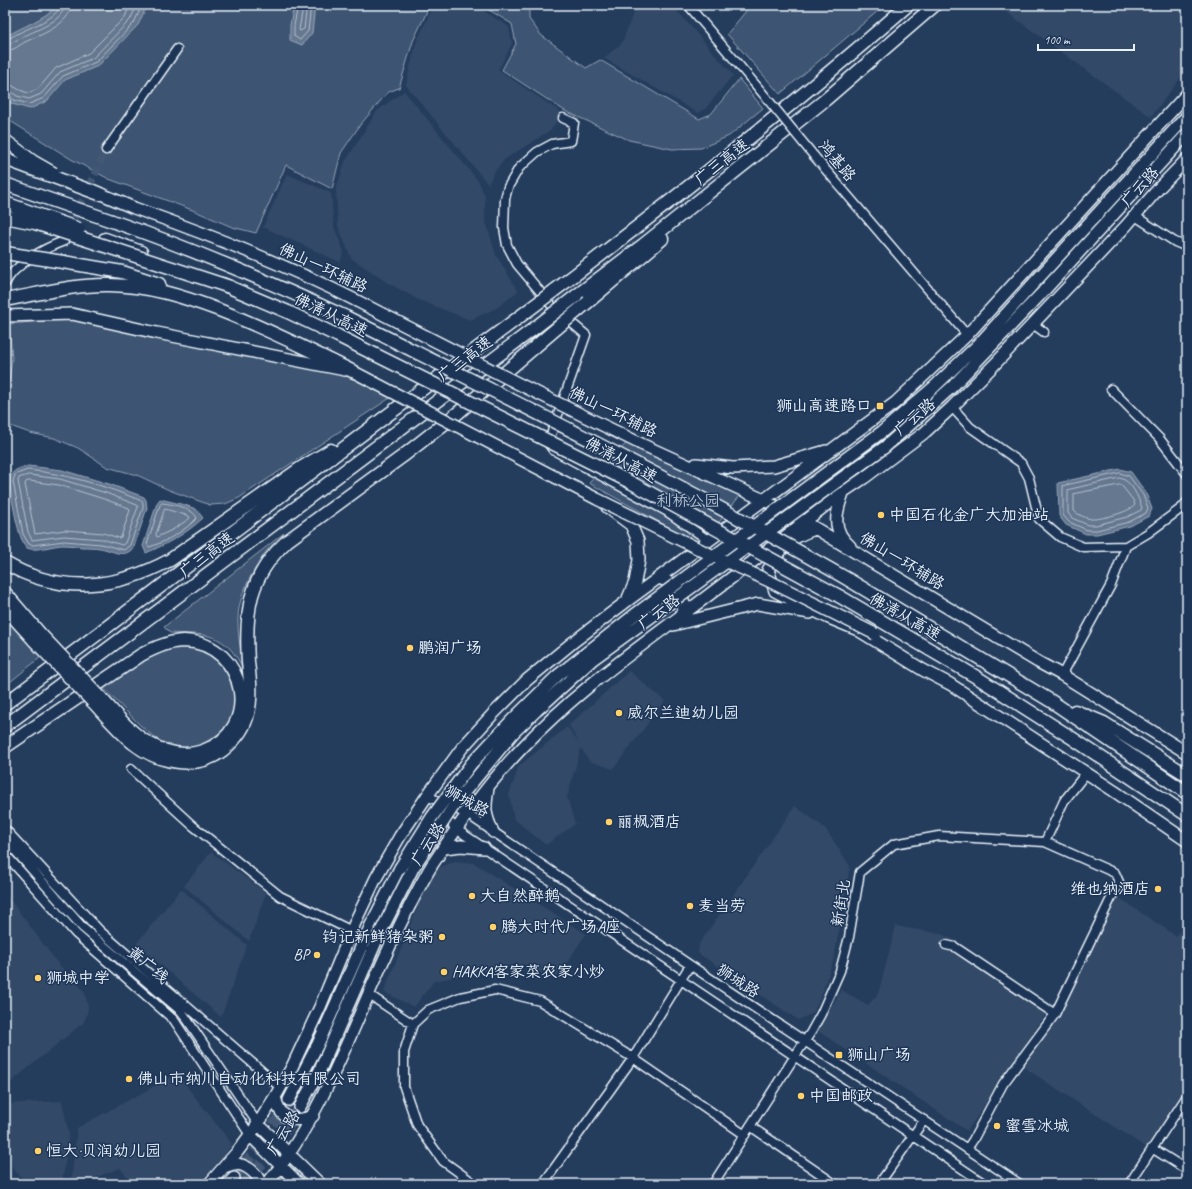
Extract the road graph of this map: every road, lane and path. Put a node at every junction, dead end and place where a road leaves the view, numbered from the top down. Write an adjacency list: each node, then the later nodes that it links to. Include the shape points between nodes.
1 (688, 5): 29 (street, 鸿基路, bridge)
2 (908, 5): 33 (highway, 广三高速, bridge, via 752,137 563,284)
3 (935, 5): 11 (highway, 广三高速)
4 (177, 49): 10 (street)
5 (1187, 94): 29 (main road, 广云路)
6 (1187, 116): 93 (main road, 广云路, bridge, via 979,344 934,387 883,431 621,625 557,676 471,764 432,817 400,868 371,925 318,1044)
7 (563, 118): 43 (street, via 574,123 571,140 552,144 537,152 519,168 508,187 503,210 507,245 517,264 553,307 586,335 548,442 553,450 666,511)
8 (1187, 134): 94 (main road, 广云路, bridge, via 1040,295 930,408 885,447 594,659 513,732 457,801 414,868 378,937 320,1070)
9 (5, 140): 15 (main road, 佛山一环辅路, bridge, via 55,174)
10 (106, 150)
11 (753, 158): 57 (highway, bridge, via 637,262 458,412 276,551 255,585 248,609 248,716 238,735 223,750 196,762 174,762 160,758 134,743); 60 (highway, 广三高速, bridge, via 532,330)
12 (1187, 159): 17 (main road, 广云路)
13 (5, 160): 15 (highway, bridge)
14 (5, 184): 58 (highway, 佛清从高速, bridge, via 208,257 346,317 620,455 778,540)
15 (100, 194): 35 (main road, 佛山一环辅路, bridge, via 248,250 321,283 640,444)
16 (5, 202): 23 (highway, 佛清从高速, bridge)
17 (1135, 216): 20 (street); 27 (main road, 广云路)
18 (5, 217): 23 (highway, bridge, via 35,224)
19 (64, 241): 22 (street, via 47,247 20,266)
20 (1187, 247)
21 (5, 253): 24 (highway, bridge, via 129,274 170,288)
22 (5, 284)
23 (230, 287): 70 (highway, 佛清从高速, bridge, via 308,321 550,441 644,489 839,596 978,678)
24 (184, 297): 25 (highway, via 155,289 89,286); 30 (highway, via 244,320)
25 (5, 300)
26 (5, 316): 30 (main road, via 72,314)
27 (1033, 324): 28 (street); 32 (main road, 广云路)
28 (1044, 332)
29 (966, 335): 34 (main road, 广云路, via 895,403)
30 (354, 372): 38 (main road, bridge)
31 (1111, 389): 36 (street, via 1160,438)
32 (952, 407): 37 (main road, 广云路, via 924,433); 44 (street, via 970,426 1021,462 1029,478 1039,519 1060,537 1083,547)
33 (385, 417): 46 (highway, via 302,468 170,560 140,574 103,583 71,584 26,574); 59 (highway, 广三高速)
34 (835, 449): 35 (main road, via 774,466 733,468); 39 (main road, 广云路)
35 (684, 462): 39 (main road, 佛山一环辅路)
36 (1187, 474)
37 (844, 492): 41 (main road, 广云路); 45 (main road, via 837,512 837,527 844,541)
38 (597, 499): 49 (main road, bridge, via 630,525 638,541 639,560 635,582); 56 (main road, bridge, via 874,634 915,656)
39 (764, 500): 41 (main road, 佛山一环辅路); 43 (main road, 广云路)
40 (1187, 502): 44 (street, via 1148,533)
41 (804, 522): 42 (main road, 佛山一环辅路); 51 (main road, 广云路)
42 (815, 529): 45 (main road, 佛山一环辅路); 52 (main road, via 798,535 779,551 768,570 775,591)
43 (708, 540): 47 (main road, 广云路)
44 (1126, 546): 55 (street, via 1111,585)
45 (859, 554): 55 (main road, 佛山一环辅路)
46 (5, 563)
47 (658, 578): 49 (main road, 广云路); 51 (main road, via 667,581 679,592 684,605)
48 (5, 593): 54 (highway)
49 (626, 601): 68 (main road, 广云路, via 527,680 462,748)
50 (5, 608): 54 (highway)
51 (680, 616): 53 (main road, 广云路)
52 (829, 618): 53 (main road, via 758,604); 56 (main road, via 858,630)
53 (666, 626): 66 (main road, 广云路, via 556,714 521,748)
54 (37, 638): 57 (highway, bridge)
55 (1062, 675): 62 (main road, 佛山一环辅路)
56 (950, 684): 64 (main road)
57 (96, 700): 61 (highway, via 148,743 173,753 185,754 209,749 228,735 235,724 241,702 236,675 219,653 196,643 170,643 141,655)
58 (1051, 701): 65 (highway, via 1104,723); 67 (highway, 佛清从高速)
59 (5, 704)
60 (5, 726)
61 (5, 747)
62 (1187, 753)
63 (131, 769): 80 (street, via 192,825 280,896)
64 (1086, 773): 75 (main road); 76 (street, via 1064,802)
65 (1187, 775)
66 (488, 787): 69 (main road, 广云路); 73 (main road, via 485,809)
67 (1187, 793)
68 (427, 796): 69 (street, 狮城路); 72 (street, 狮城路); 80 (main road, 广云路, via 376,878)
69 (466, 814): 72 (main road, 广云路); 73 (street, 狮城路)
70 (1187, 815)
71 (5, 829): 90 (street, via 100,931)
72 (456, 829): 77 (main road, 广云路); 78 (street, 狮城路)
73 (493, 832): 82 (street, 狮城路)
74 (5, 839): 97 (street, 黄广线, via 83,928 182,1012)
75 (1187, 841)
76 (1045, 842): 85 (street, 新街北, via 1115,873 1119,882); 87 (street, 新街北, via 939,836 894,844 882,853 860,872 849,937 840,971 821,1014)
77 (444, 848): 78 (main road); 84 (main road, 广云路, via 430,868 397,929)
78 (484, 848): 83 (street, 狮城路)
79 (5, 854): 100 (street, 黄广线, via 76,934 174,1020)
80 (352, 931): 90 (main road, 广云路, via 320,1007)
81 (946, 945): 85 (street, via 955,947)
82 (690, 965): 83 (street); 87 (street, 狮城路)
83 (681, 979): 88 (street, 狮城路); 89 (street)
84 (368, 994): 86 (street); 95 (main road, 广云路)
85 (1054, 1014): 103 (street, via 1003,1084)
86 (413, 1024): 89 (street, via 428,1010 460,997 495,990 540,1001); 113 (street, via 404,1052 404,1087 417,1126 443,1160)
87 (805, 1041): 88 (street, 新街北); 96 (street, 狮城路)
88 (795, 1056): 98 (street, 新街北); 101 (street, 狮城路)
89 (633, 1058): 99 (street); 114 (street)
90 (280, 1087): 92 (main road, 广云路)
91 (1187, 1096): 102 (street)
92 (275, 1097): 95 (main road, via 279,1109 286,1118 302,1120); 97 (main road, 广云路)
93 (288, 1100)
94 (300, 1107)
95 (313, 1116): 104 (main road, 广云路)
96 (924, 1120): 101 (street); 103 (street, 狮城路)
97 (258, 1124): 100 (main road, 广云路); 104 (main road)
98 (750, 1126): 99 (street, 新街北); 116 (street)
99 (745, 1134): 115 (street, 新街北)
100 (250, 1135): 105 (main road, 广云路); 106 (main road)
101 (913, 1136): 117 (street); 118 (street, 狮城路)
102 (1152, 1148): 107 (street); 120 (street)
103 (967, 1149): 119 (street, 狮城路)
104 (289, 1155): 106 (main road, 广云路); 112 (main road)
105 (224, 1167): 108 (main road, 广云路); 109 (main road, via 233,1164 247,1167)
106 (281, 1167): 110 (main road, 广云路); 111 (main road)
107 (1187, 1170)
108 (209, 1184)
109 (260, 1184)
110 (266, 1184)
111 (299, 1184)
112 (320, 1184)
113 (475, 1184)
114 (543, 1184)
115 (713, 1184)
116 (835, 1184)
117 (879, 1184)
118 (985, 1184)
119 (1020, 1184)
120 (1129, 1184)

